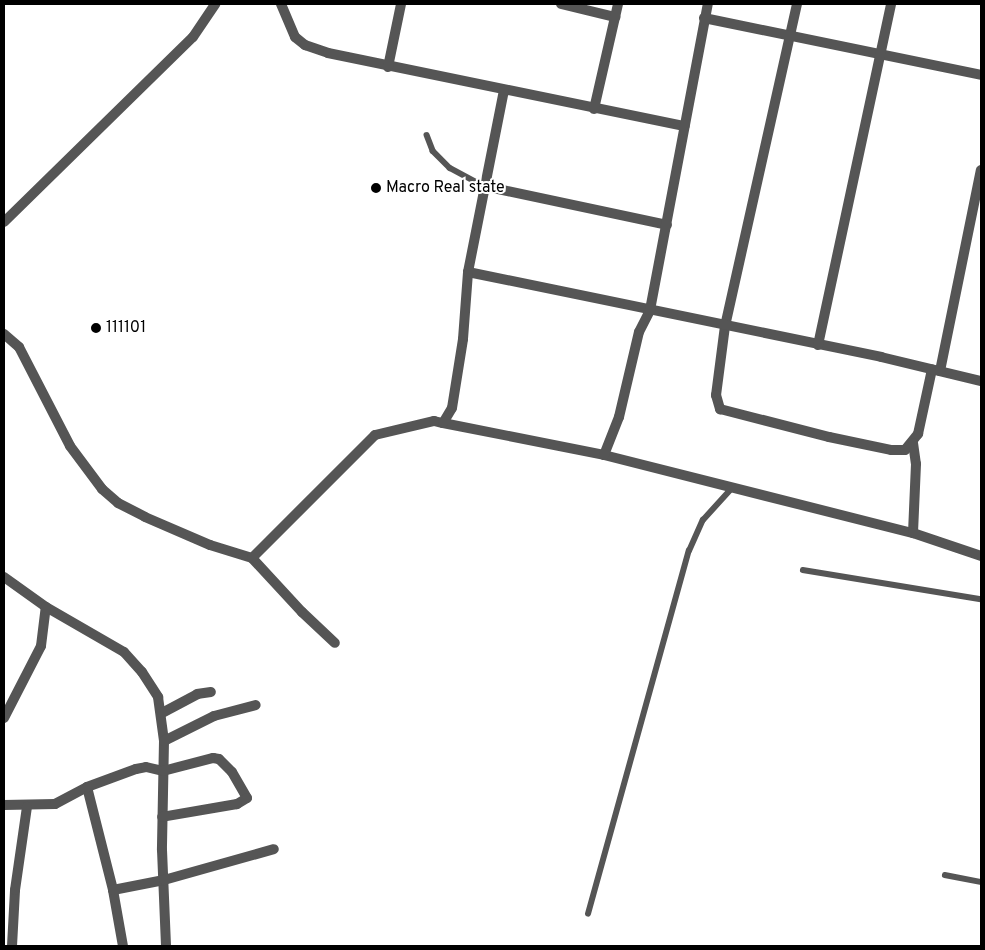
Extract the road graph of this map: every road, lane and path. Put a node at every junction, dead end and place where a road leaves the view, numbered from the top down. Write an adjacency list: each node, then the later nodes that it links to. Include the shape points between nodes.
1 (216, 4): 21 (street, via 192,37)
2 (281, 4): 13 (street, via 295,37 305,45)
3 (401, 4): 13 (street)
4 (561, 4): 9 (street)
5 (618, 4): 9 (street)
6 (708, 4): 10 (street)
7 (797, 4): 11 (street)
8 (891, 4): 12 (street)
9 (615, 17): 16 (street)
10 (704, 18): 11 (street); 17 (street)
11 (789, 37): 12 (street); 25 (street)
12 (880, 53): 14 (street); 27 (street)
13 (388, 66): 15 (street)
14 (981, 75)
15 (504, 91): 16 (street); 20 (street)
16 (594, 109): 17 (street)
17 (684, 126): 22 (street)
18 (428, 135): 20 (lane, via 434,151 450,168)
19 (981, 170): 28 (street)
20 (484, 186): 22 (street); 23 (street)
21 (4, 222)
22 (667, 225): 24 (street)
23 (468, 272): 24 (street); 30 (street, via 457,386 452,408)
24 (650, 310): 25 (street); 32 (street, via 639,332 619,418)
25 (725, 326): 27 (street); 31 (street, via 716,395 720,409 891,450 905,450)
26 (4, 334): 36 (street, via 19,347 70,446 102,489 118,503 210,545)
27 (818, 345): 28 (street)
28 (936, 370): 29 (street); 31 (street)
29 (981, 381)
30 (443, 423): 32 (street); 36 (street, via 434,421 375,435)
31 (913, 444): 34 (street, via 916,464)
32 (604, 455): 33 (street)
33 (735, 486): 34 (street); 57 (lane, via 703,520 689,551)
34 (912, 533): 35 (street)
35 (981, 556)
36 (252, 558): 41 (street)
37 (803, 570): 39 (lane)
38 (4, 577): 40 (street)
39 (981, 599)
40 (46, 607): 44 (street, via 124,652 153,686); 45 (street, via 41,646)
41 (335, 642)
42 (210, 692): 44 (street, via 198,694)
43 (256, 705): 46 (street, via 214,716)
44 (162, 713): 46 (street)
45 (4, 718)
46 (164, 741): 47 (street)
47 (163, 771): 48 (street, via 146,767 136,769); 51 (street); 51 (street, via 220,759 247,798 237,804)
48 (87, 787): 50 (street, via 55,804); 56 (street)
49 (4, 805): 50 (street)
50 (27, 806): 59 (street, via 15,890)
51 (162, 817): 54 (street)
52 (274, 848): 54 (street)
53 (945, 875): 55 (lane)
54 (164, 880): 56 (street); 61 (street)
55 (981, 882)
56 (113, 890): 60 (street)
57 (588, 914)
58 (4, 945): 59 (street)
59 (12, 946)
60 (122, 946)
61 (166, 946)

